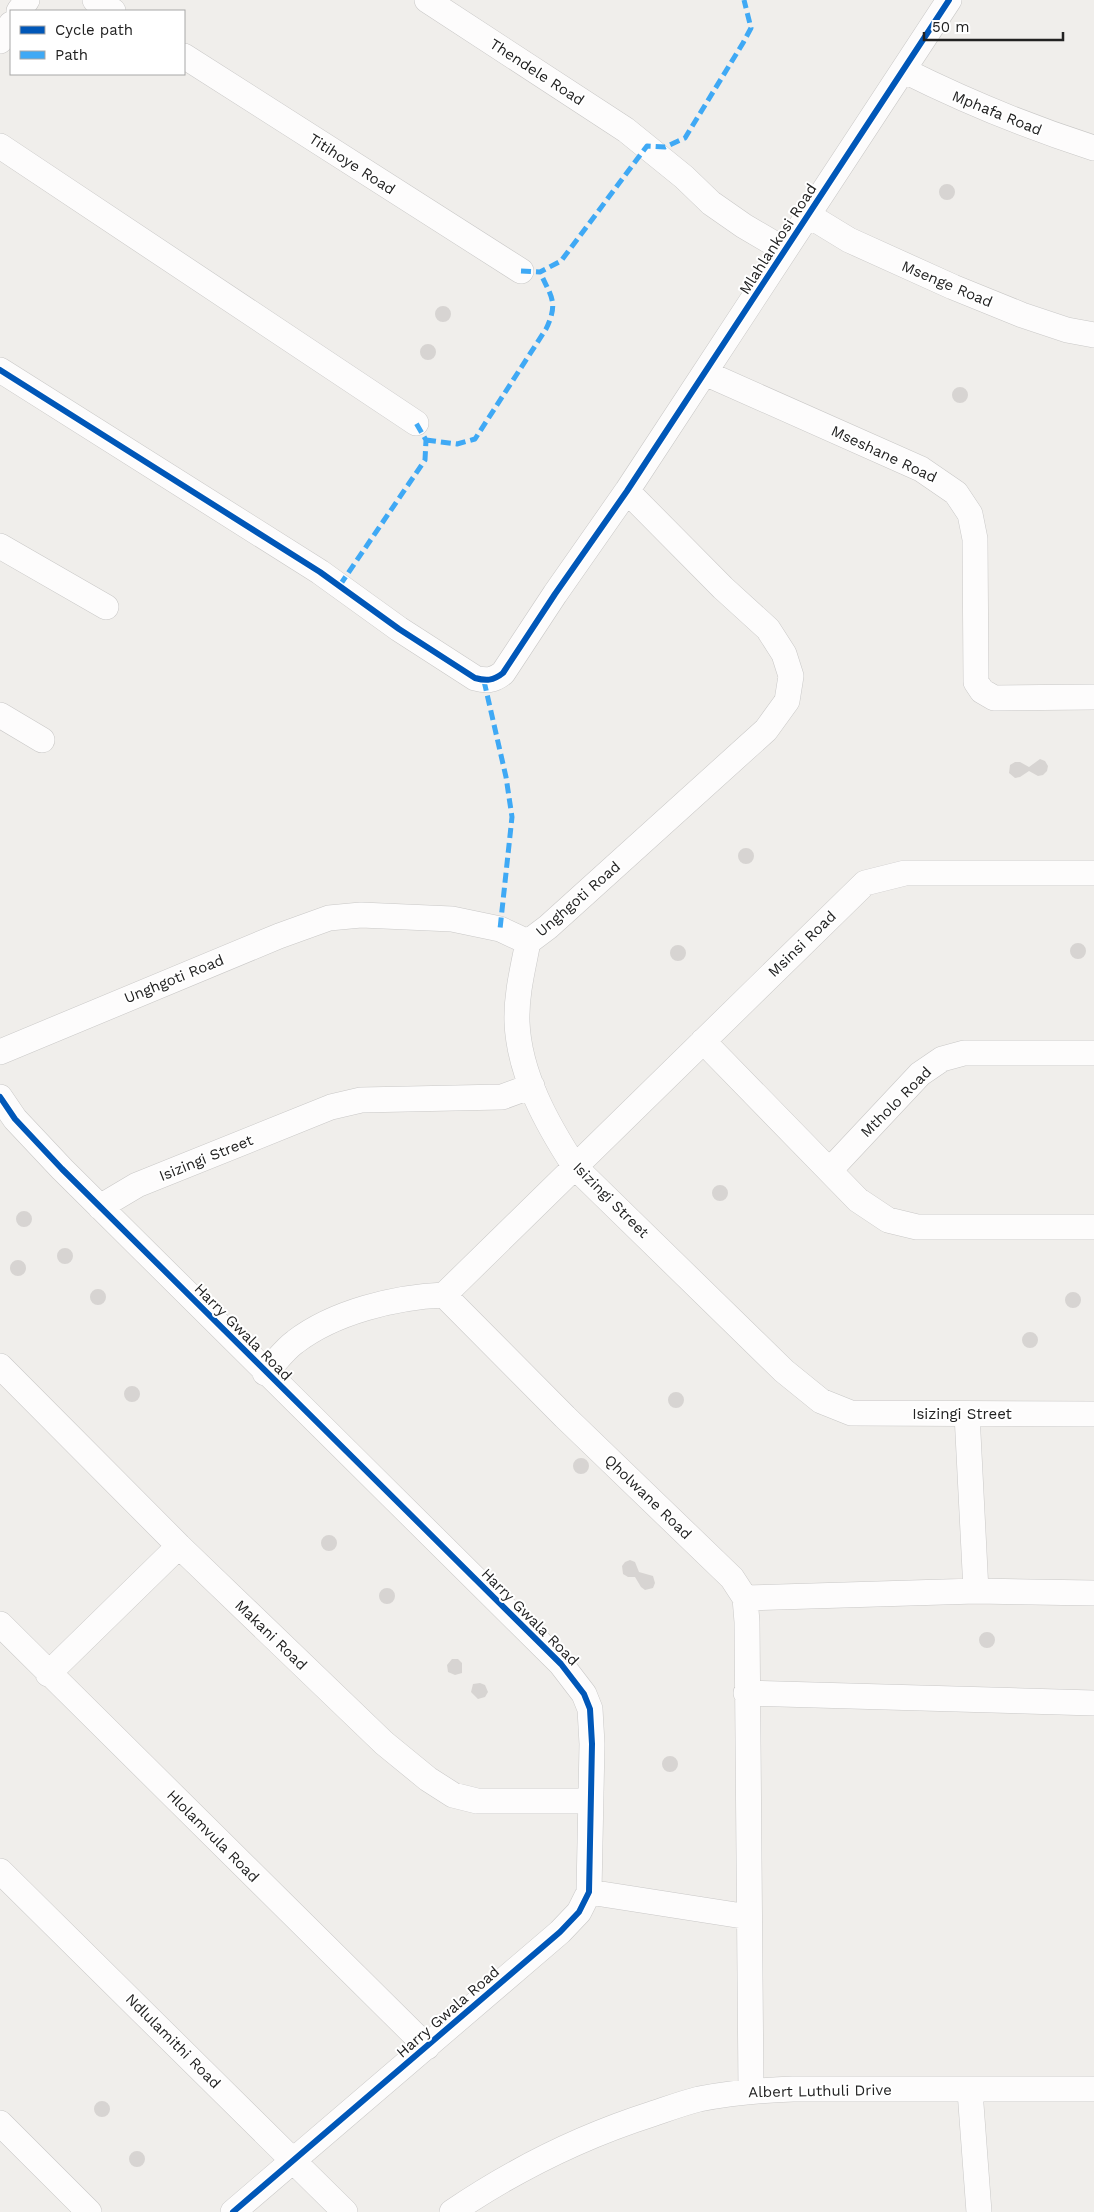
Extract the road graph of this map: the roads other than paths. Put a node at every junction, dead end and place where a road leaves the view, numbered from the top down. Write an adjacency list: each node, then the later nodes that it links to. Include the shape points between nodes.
1 (95, 0): 4 (street)
2 (427, 0): 12 (street, Thendele Road, via 647,146 711,203)
3 (949, 0): 8 (street, Mlahlankosi Road)
4 (111, 10)
5 (10, 26): 6 (street)
6 (0, 41)
7 (185, 57): 13 (street, Titihoye Road)
8 (903, 70): 10 (street, Mphafa Road, via 1027,126); 11 (street, Mlahlankosi Road)
9 (0, 146): 17 (street)
10 (1094, 148)
11 (808, 215): 12 (street, Mlahlankosi Road); 14 (street, Msenge Road, via 849,240 962,290 1066,330)
12 (785, 250): 16 (street, Mlahlankosi Road)
13 (520, 271)
14 (1094, 335)
15 (0, 370): 18 (street, Mlahlankosi Road, via 326,576 422,645 484,681 496,679 503,673)
16 (705, 373): 18 (street, Mlahlankosi Road); 21 (street, Mseshane Road, via 920,468 956,493 970,514 975,539 976,682 982,691 994,698)
17 (416, 423)
18 (627, 491): 25 (street, Unghgoti Road, via 768,629 784,654 791,676 787,701 766,730)
19 (0, 546): 20 (street)
20 (106, 607)
21 (1094, 697)
22 (0, 715): 23 (street)
23 (42, 740)
24 (1094, 873): 26 (street, Msinsi Road, via 906,873 865,883)
25 (528, 942): 27 (street, Unghgoti Road, via 500,929 452,920 361,915 329,918 270,939); 29 (street, via 517,1022 521,1052)
26 (703, 1041): 31 (street, Msinsi Road); 32 (street)
27 (0, 1052)
28 (1094, 1053): 32 (street, Mtholo Road, via 964,1053 942,1058 920,1074)
29 (532, 1086): 31 (street, Isizingi Street, via 550,1128); 33 (street, Isizingi Street, via 502,1097 361,1100 331,1108 137,1185)
30 (0, 1097): 33 (street, Harry Gwala Road, via 15,1119)
31 (575, 1167): 35 (street, Msinsi Road); 38 (street, Isizingi Street, via 784,1371 821,1401 851,1414)
32 (830, 1170): 34 (street, via 858,1200 888,1220 917,1227)
33 (100, 1206): 37 (street, Harry Gwala Road)
34 (1094, 1227)
35 (444, 1295): 37 (street, via 418,1296 379,1305 328,1322 294,1342); 43 (street, Qholwane Road, via 732,1578)
36 (0, 1366): 40 (street, Makani Road)
37 (265, 1373): 48 (street, Harry Gwala Road, via 544,1646 576,1682 588,1701 592,1718)
38 (967, 1414): 39 (street, Isizingi Street); 41 (street)
39 (1094, 1414)
40 (179, 1546): 45 (street); 48 (street, Makani Road, via 384,1743 440,1787 453,1795 477,1801)
41 (976, 1591): 42 (street); 43 (street)
42 (1094, 1593)
43 (745, 1598): 46 (street)
44 (0, 1624): 45 (street, Hlolamvula Road)
45 (48, 1674): 52 (street, Hlolamvula Road)
46 (746, 1693): 47 (street); 51 (street)
47 (1094, 1703)
48 (590, 1801): 50 (street, Harry Gwala Road)
49 (0, 1871): 57 (street, Ndlulamithi Road)
50 (589, 1892): 51 (street); 52 (street, Harry Gwala Road, via 579,1912 560,1932)
51 (749, 1917): 55 (street)
52 (427, 2046): 57 (street, Harry Gwala Road)
53 (1094, 2089): 54 (street, Albert Luthuli Drive)
54 (970, 2090): 55 (street, Albert Luthuli Drive); 62 (street)
55 (751, 2091): 61 (street, Albert Luthuli Drive, via 697,2100 613,2127 552,2152)
56 (0, 2123): 58 (street)
57 (294, 2161): 59 (street, Harry Gwala Road); 60 (street, Ndlulamithi Road)
58 (90, 2212)
59 (233, 2212)
60 (346, 2212)
61 (452, 2212)
62 (979, 2212)

